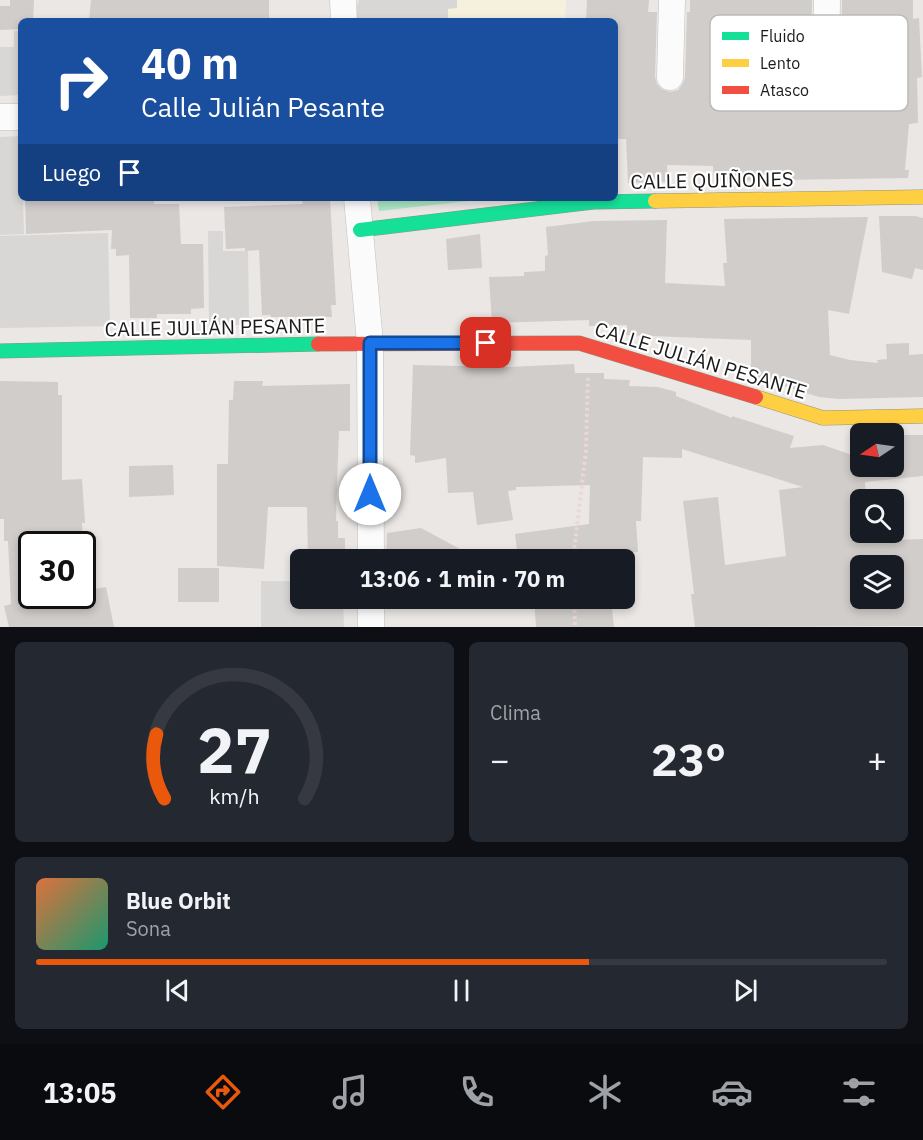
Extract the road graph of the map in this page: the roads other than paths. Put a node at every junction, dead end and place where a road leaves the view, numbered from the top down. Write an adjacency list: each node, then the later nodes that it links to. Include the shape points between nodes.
1 (343, 0): 5 (street)
2 (672, 0): 6 (street)
3 (827, 0): 4 (street)
4 (827, 15)
5 (344, 18)
6 (670, 77)
7 (0, 117): 8 (street)
8 (18, 117)
9 (923, 197): 11 (street, CALLE QUIÑONES, via 593,202)
10 (357, 201): 11 (street)
11 (360, 230): 12 (street)
12 (370, 343): 13 (street, CALLE JULIÁN PESANTE); 14 (street, CALLE JULIÁN PESANTE, via 579,343 823,418); 15 (street)
13 (0, 351)
14 (923, 416)
15 (370, 549)
16 (371, 609): 17 (street)
17 (371, 627)

